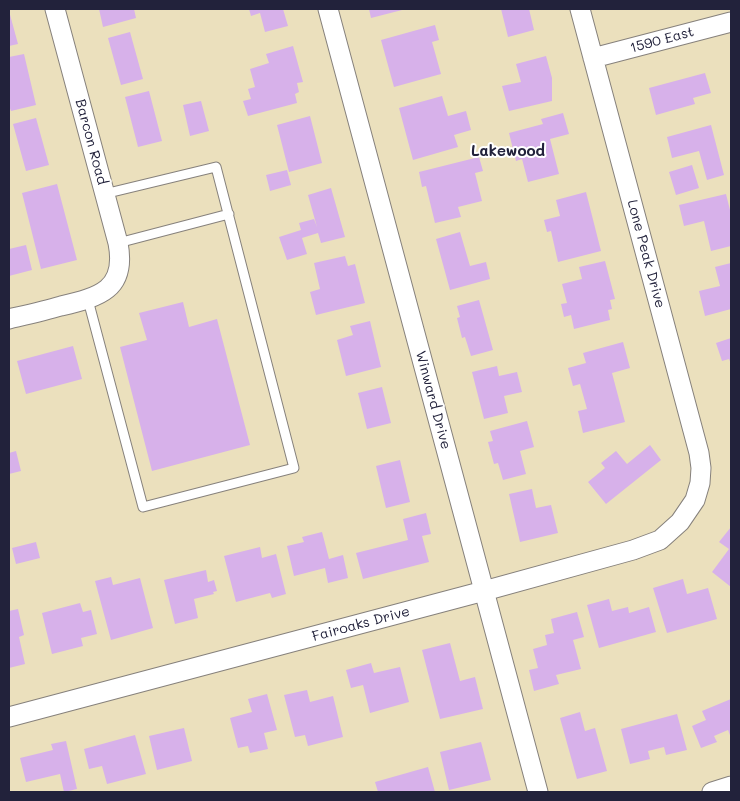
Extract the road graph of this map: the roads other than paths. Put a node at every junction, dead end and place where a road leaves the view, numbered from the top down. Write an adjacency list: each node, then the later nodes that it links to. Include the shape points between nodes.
1 (55, 9): 6 (street, Barcon Road)
2 (328, 9): 12 (street, Winward Drive)
3 (580, 9): 5 (street, Lone Peak Drive)
4 (731, 22): 5 (street, 1590 East)
5 (593, 58): 11 (street, Lone Peak Drive, via 696,437 701,468)
6 (104, 194): 7 (lane, via 216,167); 8 (street, Barcon Road)
7 (228, 214): 8 (lane); 9 (lane, via 294,468 143,507)
8 (118, 243): 9 (street, Barcon Road, via 121,259 117,275 102,294)
9 (88, 300): 10 (street)
10 (9, 319)
11 (695, 500): 12 (street, Fairoaks Drive, via 680,522 660,540)
12 (484, 591): 13 (street, Fairoaks Drive); 15 (street, Winward Drive)
13 (9, 717)
14 (731, 786): 16 (street)
15 (538, 792)
16 (712, 792)

